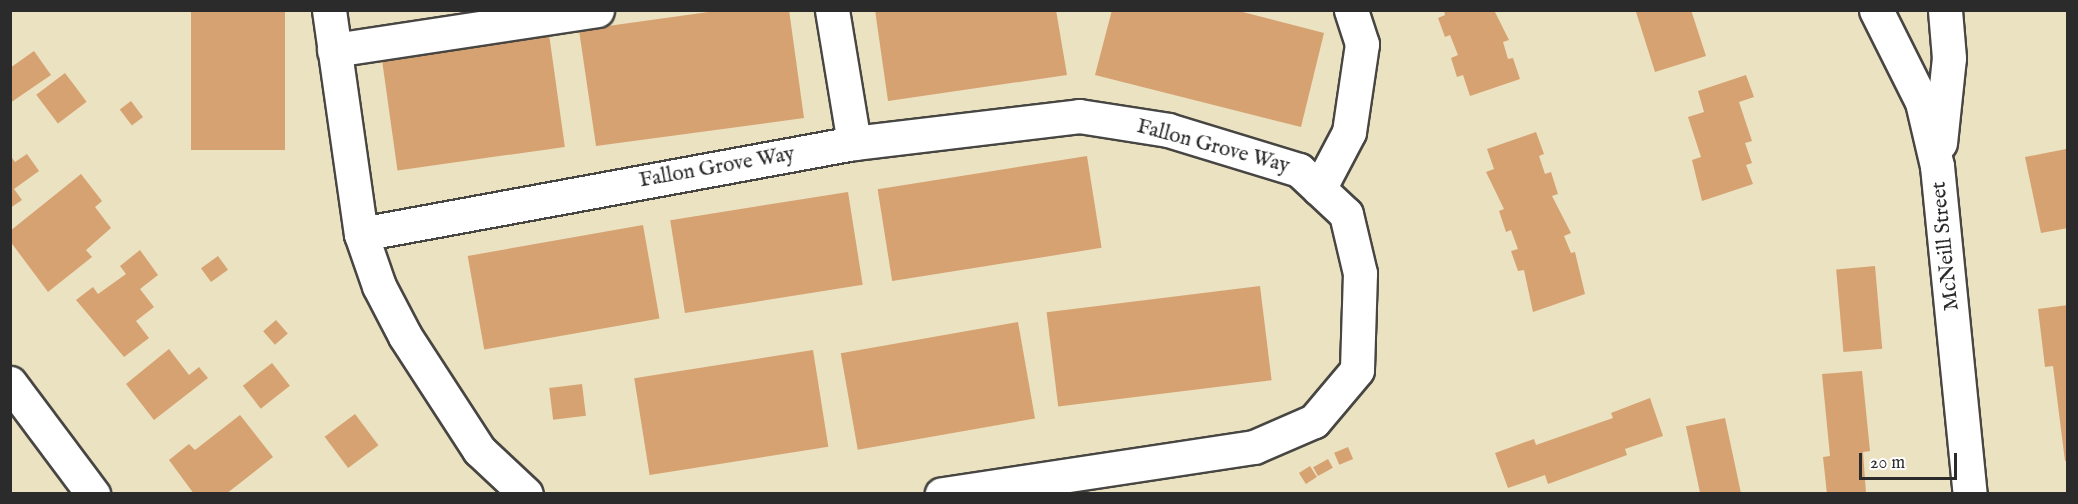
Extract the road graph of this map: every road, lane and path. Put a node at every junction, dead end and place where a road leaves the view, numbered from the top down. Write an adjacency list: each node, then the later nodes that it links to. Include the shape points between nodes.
1 (328, 10): 7 (street)
2 (597, 10): 7 (street)
3 (832, 10): 8 (street)
4 (1351, 10): 10 (street, via 1362,44 1349,132)
5 (1876, 10): 9 (street, McNeill Street, via 1922,102)
6 (1945, 10): 9 (street, via 1949,58)
7 (334, 50): 11 (street)
8 (854, 143): 10 (street, Fallon Grove Way, via 1079,116 1168,130 1299,170); 11 (street, Fallon Grove Way)
9 (1938, 165): 16 (street, McNeill Street)
10 (1319, 189): 15 (street, Fallon Grove Way, via 1346,214 1360,273 1357,370 1314,421 1254,447)
11 (361, 234): 14 (street, via 379,286 405,336 478,450)
12 (10, 383): 13 (street)
13 (93, 494)
14 (526, 494)
15 (942, 494)
16 (1970, 494)

